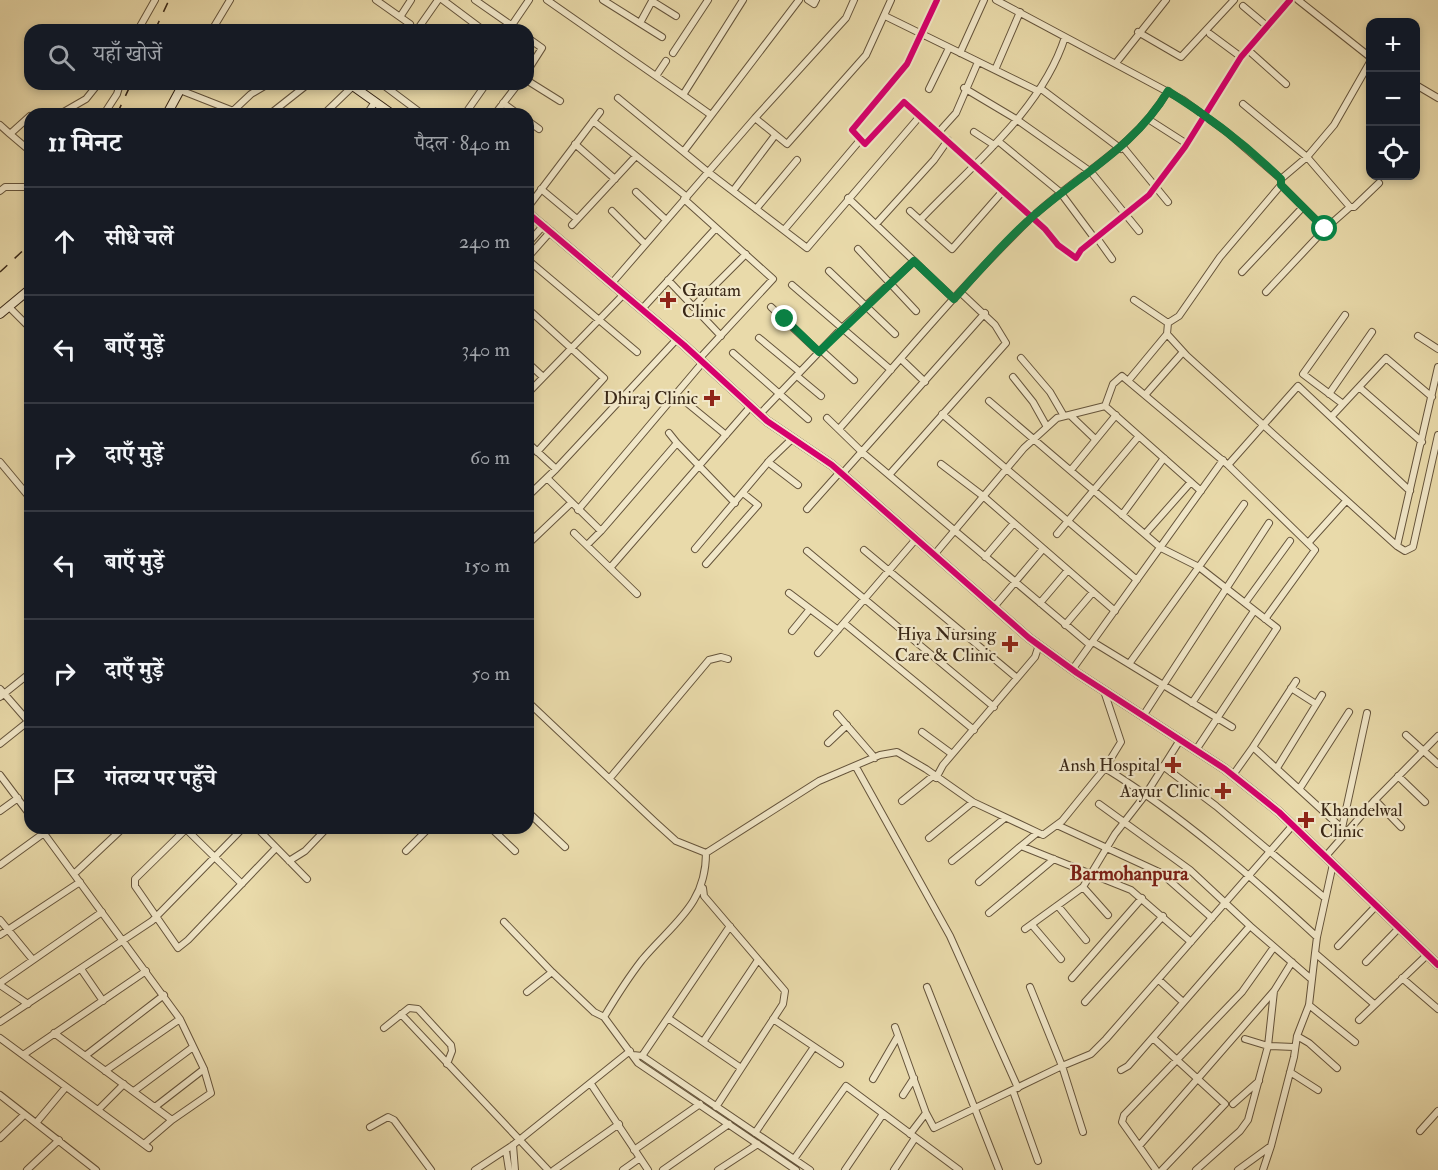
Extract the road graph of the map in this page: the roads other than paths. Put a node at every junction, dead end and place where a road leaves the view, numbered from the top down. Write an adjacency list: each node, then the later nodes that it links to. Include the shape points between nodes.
1 (154, 0): 32 (street)
2 (230, 0): 33 (street)
3 (376, 0): 30 (street)
4 (411, 0): 30 (street)
5 (438, 0): 35 (street)
6 (443, 0): 36 (street)
7 (529, 0): 38 (street)
8 (547, 0): 58 (street)
9 (603, 0): 25 (street)
10 (708, 0): 48 (street)
11 (743, 0): 76 (street)
12 (799, 0): 99 (street)
13 (808, 0): 14 (street, via 814,4)
14 (816, 0)
15 (854, 0): 102 (street, via 846,18)
16 (891, 0): 29 (street)
17 (938, 0): 41 (street)
18 (984, 0): 49 (street)
19 (996, 0): 27 (street)
20 (1166, 0): 40 (street)
21 (1234, 0): 40 (street, via 1181,57)
22 (1290, 0): 39 (street)
23 (1298, 0): 50 (street)
24 (479, 1): 37 (street)
25 (613, 2): 31 (street)
26 (1243, 6): 39 (street)
27 (1020, 12): 43 (street); 57 (street)
28 (675, 16): 31 (street, via 652,1)
29 (885, 16): 41 (street); 102 (street, via 866,55 788,144)
30 (400, 17): 34 (street)
31 (640, 22): 44 (street)
32 (141, 24)
33 (216, 24)
34 (410, 24)
35 (421, 24)
36 (475, 24)
37 (511, 24)
38 (513, 24)
39 (1268, 27): 47 (street)
40 (1138, 32): 55 (street)
41 (922, 34): 46 (street); 114 (street, via 899,76 852,130)
42 (1210, 34): 51 (street)
43 (1065, 36): 55 (street); 64 (street, via 1053,69)
44 (662, 37)
45 (534, 42): 52 (street, via 543,48)
46 (949, 48): 49 (street); 62 (street)
47 (1248, 50): 51 (street); 59 (street)
48 (673, 53)
49 (960, 53): 54 (street)
50 (1366, 53)
51 (1241, 57): 100 (street)
52 (534, 61)
53 (666, 61): 58 (street)
54 (978, 62): 57 (street); 63 (street)
55 (1116, 63): 75 (street)
56 (1366, 69): 123 (street, via 1338,120)
57 (995, 70): 64 (street)
58 (656, 76): 76 (street)
59 (1286, 84)
60 (534, 85): 79 (street)
61 (1420, 87): 78 (street)
62 (929, 89)
63 (965, 89): 103 (street); 111 (street, via 956,113)
64 (1039, 89): 103 (street); 120 (street)
65 (93, 90): 84 (street)
66 (118, 90): 85 (street)
67 (180, 90): 83 (street); 86 (street)
68 (258, 90): 89 (street)
69 (300, 90): 90 (street)
70 (347, 90): 91 (street)
71 (359, 90): 80 (street)
72 (390, 90): 94 (street)
73 (482, 90): 95 (street)
74 (513, 90): 81 (street)
75 (1168, 91): 100 (street); 104 (street)
76 (683, 95): 99 (street)
77 (618, 98): 121 (street)
78 (1438, 98)
79 (560, 101)
80 (375, 102): 92 (street); 93 (street)
81 (503, 103): 96 (street); 97 (street)
82 (1243, 104): 123 (street)
83 (220, 105): 87 (street); 88 (street)
84 (70, 108)
85 (108, 108)
86 (170, 108)
87 (218, 108)
88 (228, 108)
89 (236, 108)
90 (278, 108)
91 (330, 108)
92 (371, 108)
93 (384, 108)
94 (413, 108)
95 (469, 108)
96 (499, 108)
97 (510, 108)
98 (600, 112): 106 (street)
99 (711, 115): 121 (street)
100 (1204, 115): 118 (street); 129 (street)
101 (920, 116): 111 (street); 114 (street, via 904,102 865,144); 140 (street)
102 (755, 118): 126 (street)
103 (1016, 119): 116 (street); 127 (street)
104 (1148, 119): 118 (street); 120 (street)
105 (24, 121): 112 (street)
106 (593, 121): 117 (street); 122 (street)
107 (0, 125): 112 (street)
108 (534, 126): 109 (street)
109 (538, 129)
110 (974, 132): 116 (street)
111 (938, 133): 115 (street)
112 (10, 134): 119 (street)
113 (773, 138): 135 (street)
114 (861, 139): 157 (street)
115 (948, 140): 125 (street); 153 (street)
116 (996, 143): 125 (street); 138 (street)
117 (575, 144): 128 (street); 133 (street)
118 (1187, 144): 132 (street)
119 (24, 146)
120 (1122, 148): 127 (street); 132 (street)
121 (684, 151): 126 (street)
122 (636, 156): 128 (street); 139 (street)
123 (1307, 157): 129 (street); 144 (street)
124 (797, 160): 145 (street)
125 (973, 164): 137 (street); 152 (street)
126 (708, 172): 135 (street); 139 (street)
127 (1091, 172): 138 (street); 148 (street)
128 (615, 178): 133 (street, via 575,222)
129 (1281, 182): 143 (street); 192 (street, via 1220,257 1179,316)
130 (1379, 183): 144 (street)
131 (24, 187): 134 (street, via 5,187)
132 (1155, 188): 142 (street); 148 (street)
133 (541, 189): 141 (street)
134 (0, 191)
135 (733, 191): 145 (street)
136 (636, 192): 151 (street)
137 (1002, 192): 150 (street); 152 (street, via 952,249)
138 (1062, 194): 150 (street); 160 (street)
139 (686, 198): 151 (street); 155 (street)
140 (848, 198): 153 (street); 157 (street, via 807,248)
141 (534, 199)
142 (1168, 202)
143 (1303, 207): 156 (street); 169 (street)
144 (1350, 207): 156 (street)
145 (756, 209): 157 (street)
146 (612, 211): 161 (street)
147 (910, 211): 152 (street)
148 (1125, 214): 158 (street); 160 (street)
149 (534, 218): 154 (street)
150 (1031, 218): 160 (street, via 1076,258); 174 (street)
151 (666, 220): 161 (street)
152 (920, 220)
153 (876, 224): 166 (street)
154 (548, 228): 159 (street); 163 (street); 171 (street)
155 (716, 228): 164 (street); 170 (street)
156 (1325, 229): 175 (street)
157 (784, 230)
158 (1139, 231)
159 (534, 238)
160 (1096, 239): 165 (street)
161 (645, 244): 171 (street)
162 (858, 249): 172 (street)
163 (534, 250)
164 (746, 254): 181 (street); 197 (street, via 773,279)
165 (1112, 259)
166 (914, 261): 172 (street); 178 (street)
167 (534, 264): 190 (street)
168 (829, 271): 183 (street)
169 (1242, 272)
170 (668, 280): 181 (street); 184 (street)
171 (612, 283): 177 (street)
172 (890, 283): 183 (street); 185 (street)
173 (792, 285): 193 (street)
174 (960, 292): 178 (street); 186 (street)
175 (1266, 292)
176 (24, 294): 180 (street)
177 (624, 294): 184 (street); 190 (street)
178 (954, 299): 208 (street)
179 (1134, 300): 192 (street)
180 (9, 307): 187 (street); 191 (street)
181 (693, 307): 197 (street)
182 (771, 307): 203 (street)
183 (865, 307): 193 (street); 195 (street)
184 (642, 309): 200 (street)
185 (916, 311)
186 (985, 313): 218 (street); 232 (street, via 1006,343)
187 (0, 314)
188 (534, 314): 201 (street)
189 (1345, 315): 222 (street, via 1303,374)
190 (599, 320): 201 (street); 205 (street)
191 (24, 322)
192 (1168, 323): 196 (street)
193 (842, 328): 203 (street); 212 (street)
194 (1372, 332): 222 (street)
195 (895, 334)
196 (1167, 334): 204 (street); 217 (street)
197 (721, 336): 209 (street)
198 (1418, 336): 202 (street)
199 (759, 338): 213 (street)
200 (677, 339): 209 (street); 260 (street)
201 (572, 347): 214 (street); 250 (street, via 604,378)
202 (1438, 350)
203 (820, 351): 213 (street); 216 (street)
204 (1183, 351): 224 (street); 238 (street)
205 (637, 352)
206 (733, 353): 223 (street)
207 (1021, 358): 233 (street)
208 (901, 359): 212 (street); 218 (street)
209 (701, 361): 221 (street); 229 (street)
210 (1438, 368): 226 (street)
211 (534, 369): 214 (street)
212 (891, 370): 240 (street)
213 (799, 374): 223 (street); 225 (street)
214 (543, 377): 219 (street)
215 (1013, 377): 239 (street)
216 (854, 380)
217 (1128, 381): 224 (street); 230 (street, via 1122,376 1113,384)
218 (925, 382): 253 (street)
219 (534, 387)
220 (1359, 387): 226 (street, via 1386,358); 228 (street); 248 (street)
221 (676, 394): 242 (street); 280 (street)
222 (1329, 394): 228 (street)
223 (779, 395): 231 (street); 237 (street)
224 (1145, 395): 257 (street)
225 (821, 396)
226 (1431, 397): 248 (street)
227 (989, 401): 246 (street)
228 (1343, 404): 235 (street)
229 (751, 406): 231 (street); 242 (street)
230 (1106, 406): 233 (street); 234 (street)
231 (760, 414): 245 (street)
232 (942, 414): 261 (street); 264 (street)
233 (1067, 415): 239 (street); 247 (street)
234 (1116, 415): 244 (street); 247 (street)
235 (1332, 416): 238 (street, via 1298,386); 272 (street)
236 (827, 418): 240 (street)
237 (808, 419)
238 (1263, 425): 257 (street); 275 (street)
239 (1047, 427): 246 (street)
240 (838, 429): 253 (street)
241 (669, 434): 249 (street)
242 (726, 435): 259 (street)
243 (1438, 435): 251 (street)
244 (1139, 436): 254 (street); 268 (street)
245 (793, 438): 256 (street); 263 (street)
246 (1034, 438): 261 (street); 262 (street)
247 (1095, 439): 262 (street)
248 (1422, 442): 272 (street)
249 (677, 443): 259 (street); 285 (street)
250 (534, 446)
251 (1437, 447): 295 (street, via 1413,547 1405,551)
252 (534, 448): 260 (street)
253 (863, 453): 263 (street); 264 (street)
254 (1164, 458): 266 (street); 281 (street)
255 (0, 462): 270 (street)
256 (768, 462): 267 (street); 273 (street)
257 (1226, 462): 271 (street); 293 (street)
258 (941, 464): 274 (street)
259 (698, 467): 276 (street); 305 (street)
260 (556, 469): 265 (street)
261 (1006, 469): 274 (street); 282 (street)
262 (1071, 470): 268 (street)
263 (841, 473): 279 (street); 291 (street)
264 (889, 475): 286 (street)
265 (547, 478): 269 (street); 277 (street)
266 (1191, 482): 271 (street); 289 (street)
267 (798, 485)
268 (1093, 489): 281 (street); 282 (street)
269 (534, 490)
270 (24, 491)
271 (1201, 491): 296 (street)
272 (1410, 491): 295 (street)
273 (743, 493): 276 (street); 303 (street, via 758,505)
274 (983, 496): 284 (street); 286 (street)
275 (1346, 501): 293 (street); 295 (street)
276 (735, 502): 297 (street)
277 (570, 504): 280 (street); 290 (street)
278 (1244, 504): 304 (street)
279 (807, 509)
280 (578, 510): 285 (street)
281 (1122, 515): 289 (street)
282 (1068, 521): 288 (street); 308 (street)
283 (1269, 522): 310 (street)
284 (1014, 523): 298 (street); 302 (street)
285 (601, 531): 294 (street)
286 (955, 531): 301 (street); 302 (street)
287 (574, 533): 294 (street)
288 (1057, 534)
289 (1145, 534): 296 (street)
290 (534, 538)
291 (916, 539): 301 (street); 307 (street)
292 (1290, 541): 316 (street)
293 (1309, 542): 321 (street, via 1315,550)
294 (587, 545): 305 (street)
295 (1397, 546)
296 (1161, 548): 304 (street); 308 (street)
297 (695, 549)
298 (1043, 549): 306 (street); 309 (street)
299 (864, 550): 307 (street)
300 (807, 551): 314 (street)
301 (934, 555): 317 (street)
302 (985, 557): 309 (street)
303 (706, 564)
304 (1199, 567): 310 (street); 330 (street)
305 (610, 568): 313 (street)
306 (1068, 570): 311 (street); 315 (street)
307 (890, 572): 314 (street); 333 (street)
308 (1137, 580): 319 (street)
309 (1014, 581): 315 (street); 317 (street)
310 (1226, 588): 316 (street); 335 (street)
311 (1093, 592): 319 (street); 323 (street)
312 (789, 593): 318 (street)
313 (638, 594)
314 (864, 601): 322 (street); 342 (street)
315 (1040, 603): 323 (street)
316 (1245, 603): 320 (street)
317 (994, 607): 327 (street)
318 (810, 609): 324 (street); 325 (street)
319 (1115, 611): 326 (street)
320 (1254, 611): 321 (street); 340 (street)
321 (1265, 619): 349 (street, via 1277,628)
322 (844, 623): 324 (street); 353 (street)
323 (1065, 625): 326 (street)
324 (838, 630): 328 (street)
325 (792, 631)
326 (1091, 644): 330 (street); 331 (street)
327 (1039, 645): 331 (street); 333 (street, via 1035,657)
328 (818, 653)
329 (728, 659): 374 (street, via 709,660)
330 (1129, 664): 335 (street)
331 (1072, 670): 337 (street)
332 (24, 677): 338 (street)
333 (1017, 678): 342 (street)
334 (1296, 681): 336 (street)
335 (1161, 684): 340 (street); 348 (street)
336 (1291, 688): 341 (street); 360 (street)
337 (1104, 691): 348 (street); 368 (street, via 1121,741)
338 (1, 694): 347 (street)
339 (1322, 694): 341 (street)
340 (1192, 703): 349 (street)
341 (1316, 704): 369 (street)
342 (994, 707): 353 (street)
343 (534, 708): 374 (street)
344 (1348, 712): 375 (street)
345 (1367, 712): 391 (street)
346 (837, 714): 351 (street)
347 (24, 716)
348 (1143, 716): 357 (street)
349 (1217, 719): 352 (street); 361 (street)
350 (24, 725): 359 (street)
351 (847, 725): 358 (street); 364 (street)
352 (1232, 727)
353 (974, 730): 363 (street)
354 (922, 732): 363 (street)
355 (1406, 735): 362 (street)
356 (1438, 736): 362 (street)
357 (1180, 740): 361 (street); 366 (street)
358 (828, 743)
359 (0, 744)
360 (1253, 747): 369 (street); 371 (street)
361 (1196, 750): 371 (street)
362 (1423, 751): 365 (street); 373 (street)
363 (952, 754): 372 (street)
364 (875, 758): 367 (street); 372 (street, via 897,752)
365 (1438, 764)
366 (1163, 766): 376 (street); 410 (street)
367 (856, 767): 411 (street, via 819,781); 524 (street, via 950,936)
368 (1105, 768): 376 (street); 388 (street)
369 (1277, 768): 375 (street)
370 (0, 775): 377 (street)
371 (1233, 775): 389 (street)
372 (934, 777): 379 (street); 380 (street)
373 (1398, 777): 378 (street); 381 (street)
374 (610, 778): 411 (street, via 676,841)
375 (1300, 788): 391 (street)
376 (1146, 794): 387 (street); 421 (street)
377 (18, 798): 383 (street); 384 (street)
378 (1375, 800): 390 (street); 391 (street)
379 (902, 801)
380 (973, 802): 386 (street); 403 (street)
381 (1425, 802)
382 (1099, 804): 387 (street)
383 (24, 806)
384 (0, 811)
385 (534, 818): 405 (street)
386 (1005, 818): 392 (street); 416 (street)
387 (1124, 822): 407 (street); 430 (street, via 1190,870)
388 (1057, 825): 392 (street, via 1042,835); 407 (street)
389 (1293, 825): 410 (street); 413 (street)
390 (1401, 826)
391 (1344, 830): 413 (street)
392 (1037, 833): 404 (street)
393 (36, 834): 418 (street)
394 (44, 834): 419 (street)
395 (117, 834): 419 (street)
396 (180, 834): 437 (street, via 135,879)
397 (192, 834): 412 (street)
398 (237, 834): 412 (street)
399 (263, 834): 406 (street)
400 (321, 834): 415 (street)
401 (423, 834): 408 (street)
402 (501, 834): 409 (street)
403 (929, 838)
404 (1021, 846): 414 (street); 424 (street)
405 (565, 847)
406 (276, 848): 415 (street); 425 (street)
407 (1106, 848): 420 (street); 438 (street, via 1161,873)
408 (406, 851)
409 (515, 851)
410 (1269, 851): 421 (street); 429 (street)
411 (706, 853): 426 (street)
412 (216, 857): 425 (street); 437 (street)
413 (1325, 857): 417 (street)
414 (1054, 859): 420 (street); 434 (street)
415 (289, 861): 422 (street)
416 (952, 861)
417 (1333, 864): 429 (street); 432 (street)
418 (0, 865)
419 (74, 874): 423 (street)
420 (1092, 874): 427 (street); 428 (street)
421 (1248, 877): 430 (street); 448 (street)
422 (307, 879)
423 (80, 882): 433 (street); 446 (street)
424 (979, 882)
425 (242, 884): 437 (street, via 178,948)
426 (702, 887): 442 (street, via 704,896); 483 (street, via 694,902 643,960)
427 (1083, 887): 431 (street); 435 (street)
428 (1142, 898): 436 (street); 465 (street)
429 (1325, 898): 448 (street)
430 (1225, 903): 438 (street); 443 (street)
431 (1058, 906): 441 (street); 449 (street)
432 (1376, 906): 444 (street); 452 (street)
433 (102, 912): 450 (street); 457 (street)
434 (989, 913)
435 (1108, 915)
436 (1162, 916): 451 (street); 476 (street)
437 (156, 918): 450 (street)
438 (1212, 918): 451 (street)
439 (0, 920): 446 (street)
440 (504, 922): 464 (street)
441 (1032, 925): 445 (street); 456 (street)
442 (730, 926): 458 (street); 484 (street)
443 (1251, 926): 453 (street); 477 (street)
444 (1399, 928): 455 (street); 460 (street)
445 (1025, 929)
446 (7, 930): 447 (street); 457 (street)
447 (0, 935)
448 (1317, 937): 454 (street)
449 (1086, 940)
450 (124, 941): 462 (street); 463 (street)
451 (1191, 942): 468 (street)
452 (1338, 946)
453 (1274, 947): 459 (street); 507 (street, via 1242,992)
454 (1315, 953): 466 (street); 479 (street)
455 (1427, 955): 461 (street); 467 (street)
456 (1061, 959)
457 (33, 960): 469 (street)
458 (758, 960): 486 (street, via 785,991 783,1004); 497 (street)
459 (1292, 962): 466 (street); 472 (street)
460 (1366, 962)
461 (1438, 965)
462 (81, 969): 475 (street); 478 (street)
463 (146, 971): 474 (street); 475 (street)
464 (551, 971): 473 (street); 483 (street)
465 (1072, 978)
466 (1310, 978): 480 (street)
467 (1402, 978): 479 (street); 481 (street)
468 (1159, 980): 477 (street); 510 (street, via 1091,1054)
469 (0, 984): 478 (street)
470 (927, 987): 534 (street)
471 (1030, 987): 510 (street)
472 (1274, 991): 499 (street); 518 (street)
473 (527, 992)
474 (164, 995): 485 (street); 505 (street)
475 (103, 1000): 491 (street)
476 (1085, 1002)
477 (1183, 1002): 495 (street)
478 (28, 1004): 488 (street)
479 (1374, 1004): 487 (street)
480 (1309, 1005): 493 (street); 498 (street)
481 (1438, 1009)
482 (401, 1014): 490 (street); 508 (street); 508 (street, via 412,1007 422,1012 451,1046)
483 (604, 1017): 503 (street)
484 (668, 1018): 497 (street); 506 (street)
485 (180, 1019): 500 (street); 515 (street)
486 (773, 1019): 501 (street); 511 (street)
487 (1359, 1020)
488 (0, 1022)
489 (895, 1027): 492 (street)
490 (384, 1028)
491 (54, 1033): 504 (street); 505 (street)
492 (898, 1036): 517 (street); 519 (street)
493 (1297, 1036): 502 (street); 512 (street)
494 (0, 1038): 504 (street)
495 (1153, 1038): 507 (street); 514 (street)
496 (1245, 1039): 499 (street)
497 (703, 1042): 511 (street)
498 (1355, 1042)
499 (1268, 1046): 502 (street); 520 (street)
500 (193, 1047): 513 (street); 526 (street)
501 (814, 1047): 509 (street); 546 (street)
502 (1294, 1047): 516 (street)
503 (631, 1053): 506 (street); 522 (street); 529 (street, via 638,1063)
504 (23, 1055): 523 (street)
505 (85, 1056): 515 (street)
506 (642, 1056): 532 (street)
507 (1177, 1059): 518 (street); 553 (street, via 1123,1118)
508 (447, 1064): 549 (street)
509 (840, 1064)
510 (1062, 1066): 524 (street); 545 (street)
511 (741, 1068): 532 (street)
512 (1337, 1068)
513 (204, 1069): 531 (street); 539 (street, via 211,1093)
514 (1121, 1070)
515 (105, 1071): 521 (street)
516 (1290, 1072): 525 (street); 554 (street)
517 (914, 1078): 528 (street); 536 (street)
518 (1199, 1078): 553 (street); 582 (street, via 1225,1104)
519 (873, 1079)
520 (1259, 1080): 530 (street); 583 (street, via 1244,1126)
521 (124, 1084): 526 (street); 533 (street)
522 (591, 1084): 541 (street); 549 (street)
523 (66, 1087): 533 (street); 540 (street)
524 (1015, 1089): 534 (street); 559 (street)
525 (1318, 1090)
526 (134, 1091): 531 (street)
527 (0, 1095): 538 (street)
528 (903, 1095)
529 (700, 1104): 542 (street); 556 (street)
530 (1233, 1104)
531 (155, 1107): 539 (street)
532 (716, 1107): 546 (street)
533 (98, 1110): 539 (street, via 146,1146)
534 (975, 1110): 536 (street, via 934,1128); 580 (street)
535 (1438, 1111): 544 (street)
536 (927, 1113): 547 (street)
537 (883, 1114): 547 (street); 558 (street, via 846,1086); 576 (street)
538 (24, 1115): 540 (street); 548 (street)
539 (172, 1120)
540 (36, 1123): 550 (street)
541 (619, 1124): 556 (street); 569 (street)
542 (729, 1124): 551 (street); 572 (street)
543 (370, 1128): 564 (street, via 388,1117 394,1120)
544 (1420, 1131)
545 (1083, 1132)
546 (755, 1133): 558 (street)
547 (913, 1136): 560 (street); 577 (street)
548 (0, 1138)
549 (520, 1139): 552 (street); 568 (street)
550 (59, 1140): 562 (street); 563 (street)
551 (758, 1144): 573 (street); 574 (street)
552 (513, 1145): 555 (street); 567 (street)
553 (1139, 1146): 581 (street)
554 (1271, 1146): 584 (street); 585 (street)
555 (506, 1150): 565 (street); 566 (street)
556 (634, 1150): 557 (street)
557 (640, 1158): 570 (street); 571 (street)
558 (794, 1159): 561 (street)
559 (1038, 1161)
560 (948, 1162): 578 (street); 579 (street)
561 (803, 1165): 574 (street); 575 (street)
562 (27, 1170)
563 (96, 1170)
564 (431, 1170)
565 (475, 1170)
566 (509, 1170)
567 (516, 1170)
568 (548, 1170)
569 (554, 1170)
570 (623, 1170)
571 (648, 1170)
572 (663, 1170)
573 (718, 1170)
574 (796, 1170)
575 (810, 1170)
576 (845, 1170)
577 (894, 1170)
578 (943, 1170)
579 (959, 1170)
580 (999, 1170)
581 (1156, 1170)
582 (1162, 1170)
583 (1196, 1170)
584 (1238, 1170)
585 (1263, 1170)

